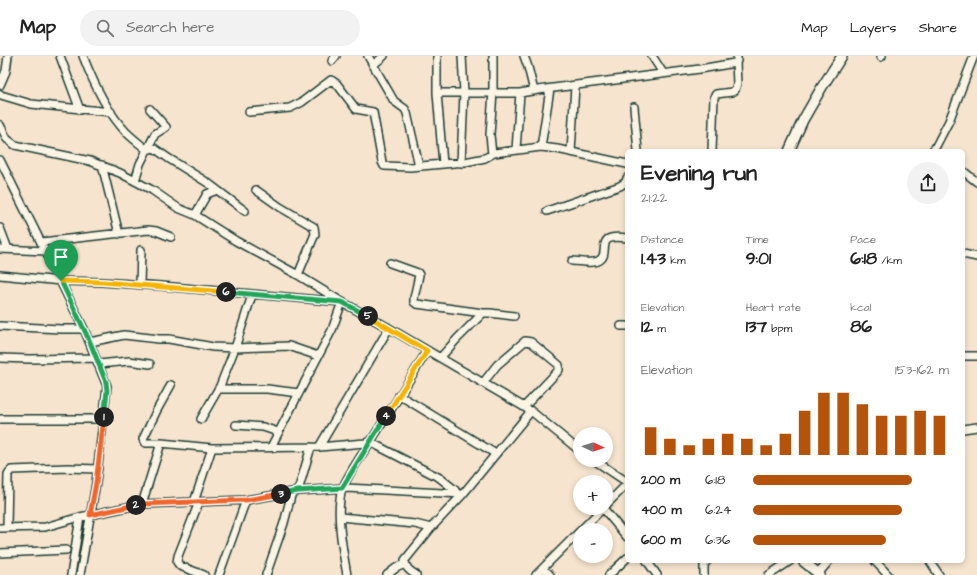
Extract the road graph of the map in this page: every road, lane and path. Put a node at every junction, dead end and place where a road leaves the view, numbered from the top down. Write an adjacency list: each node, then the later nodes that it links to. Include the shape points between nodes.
1 (8, 56): 16 (street, via 6,71)
2 (60, 56): 27 (street)
3 (83, 56): 28 (street, via 92,79)
4 (368, 56): 14 (street)
5 (384, 56): 14 (street)
6 (462, 56): 22 (street)
7 (493, 56): 20 (street)
8 (524, 56): 19 (street)
9 (652, 56): 15 (street)
10 (842, 56): 34 (main road, via 803,120)
11 (974, 56): 35 (street)
12 (437, 57): 21 (street)
13 (737, 59): 15 (street, via 700,69); 33 (street, via 735,90 716,94 714,97)
14 (373, 65): 45 (street, via 394,101 407,113)
15 (663, 73): 17 (street)
16 (0, 85)
17 (575, 86): 18 (street); 38 (street)
18 (550, 89): 19 (street); 31 (street)
19 (534, 91): 23 (street)
20 (493, 92): 22 (street); 23 (street); 39 (street, via 490,135)
21 (437, 93): 22 (street); 42 (street)
22 (464, 93): 41 (street)
23 (520, 93): 37 (street)
24 (0, 94): 27 (street, via 31,104)
25 (634, 107): 32 (street)
26 (150, 108): 36 (street, via 166,127 155,134)
27 (80, 110): 28 (street)
28 (111, 112): 36 (street, via 124,131)
29 (249, 112): 45 (street, via 290,108 331,80 356,109 373,112 384,166)
30 (0, 125): 44 (street, via 7,139 15,145)
31 (541, 147): 37 (street); 38 (street)
32 (638, 149)
33 (712, 149)
34 (790, 149)
35 (935, 149)
36 (147, 150): 47 (street); 50 (street, via 154,148)
37 (516, 150): 39 (street)
38 (571, 152): 43 (street)
39 (492, 154): 41 (street)
40 (0, 160): 59 (street)
41 (461, 163): 42 (street)
42 (443, 164): 45 (street)
43 (625, 164)
44 (102, 165): 47 (street); 56 (street)
45 (419, 166)
46 (965, 173): 48 (street)
47 (135, 181): 54 (street, via 178,208)
48 (977, 182)
49 (625, 183): 53 (street)
50 (216, 190): 52 (street); 54 (street, via 207,194)
51 (256, 190): 69 (street, via 315,229)
52 (244, 211)
53 (547, 211)
54 (195, 215): 69 (street)
55 (0, 228): 61 (street)
56 (119, 234): 57 (street, via 148,230); 59 (street)
57 (171, 236)
58 (625, 238): 66 (street, via 608,239 602,256 597,261)
59 (42, 242): 63 (street)
60 (0, 249): 61 (street)
61 (8, 249): 63 (street)
62 (141, 250): 71 (street)
63 (46, 251): 70 (street)
64 (965, 254): 65 (street)
65 (977, 257)
66 (572, 261)
67 (390, 262): 74 (street, via 418,273 414,298 417,304)
68 (0, 275): 70 (street)
69 (298, 275): 73 (street)
70 (61, 281): 71 (street); 78 (street)
71 (140, 285): 72 (street)
72 (252, 295): 73 (street); 80 (street)
73 (342, 302): 77 (street); 82 (street, via 332,330)
74 (483, 313): 75 (street); 86 (street)
75 (514, 316)
76 (0, 326): 78 (street)
77 (389, 328): 81 (street); 108 (street)
78 (84, 329): 79 (street)
79 (90, 342): 80 (street, via 124,335 169,338 213,347); 87 (street)
80 (235, 348): 82 (street, via 289,346); 91 (street)
81 (427, 351): 86 (street); 93 (street)
82 (318, 356): 92 (street)
83 (965, 356): 84 (street)
84 (977, 356)
85 (0, 358): 87 (street)
86 (440, 358): 89 (street)
87 (97, 361): 88 (street); 97 (street, via 107,386)
88 (150, 364)
89 (482, 382): 94 (street); 94 (street, via 525,341 531,342 558,365 559,370)
90 (171, 385): 104 (street, via 143,439 146,443)
91 (218, 389): 92 (street, via 267,389); 98 (street)
92 (298, 393): 102 (street)
93 (399, 395): 103 (street); 110 (street)
94 (524, 407): 95 (street)
95 (531, 411): 105 (street); 110 (street)
96 (0, 418): 97 (street)
97 (104, 419): 112 (street)
98 (201, 419)
99 (236, 425): 102 (street, via 263,427)
100 (977, 427): 101 (street)
101 (965, 429)
102 (278, 432): 106 (street)
103 (370, 442): 108 (street); 117 (street); 119 (street, via 440,478)
104 (161, 443): 109 (street); 123 (street)
105 (573, 445)
106 (271, 447): 107 (street); 109 (street)
107 (311, 447): 108 (street); 118 (street)
108 (319, 447)
109 (212, 448): 122 (street)
110 (496, 454): 119 (street)
111 (604, 467): 115 (street)
112 (98, 469): 113 (street, via 27,469 11,470); 124 (street)
113 (8, 474): 114 (street); 130 (street)
114 (0, 475)
115 (625, 482)
116 (625, 485): 120 (street)
117 (342, 488): 118 (street); 119 (street); 128 (street)
118 (295, 492): 121 (street); 151 (street)
119 (460, 494): 131 (street)
120 (613, 498)
121 (246, 500): 122 (street); 150 (street)
122 (197, 502): 123 (street); 149 (street, via 177,562 180,566)
123 (142, 504): 124 (street)
124 (90, 515): 127 (street); 148 (street)
125 (596, 515): 129 (street)
126 (609, 515): 132 (street)
127 (80, 517): 130 (street, via 45,527); 147 (street)
128 (340, 517): 131 (street, via 409,523); 152 (street)
129 (587, 523)
130 (4, 528)
131 (431, 528): 144 (street, via 405,560)
132 (625, 535)
133 (573, 537): 145 (street)
134 (66, 550): 135 (street)
135 (0, 553)
136 (625, 560): 157 (street)
137 (648, 563): 158 (street)
138 (706, 563): 159 (street)
139 (787, 563): 160 (street)
140 (805, 563): 146 (main road)
141 (827, 563): 146 (street)
142 (877, 563): 161 (street)
143 (931, 563): 162 (street)
144 (405, 564): 153 (street); 154 (street)
145 (543, 568): 155 (street); 156 (street)
146 (819, 574)
147 (71, 575)
148 (80, 575)
149 (204, 575)
150 (219, 575)
151 (266, 575)
152 (347, 575)
153 (387, 575)
154 (416, 575)
155 (536, 575)
156 (550, 575)
157 (610, 575)
158 (657, 575)
159 (704, 575)
160 (769, 575)
161 (888, 575)
162 (939, 575)

